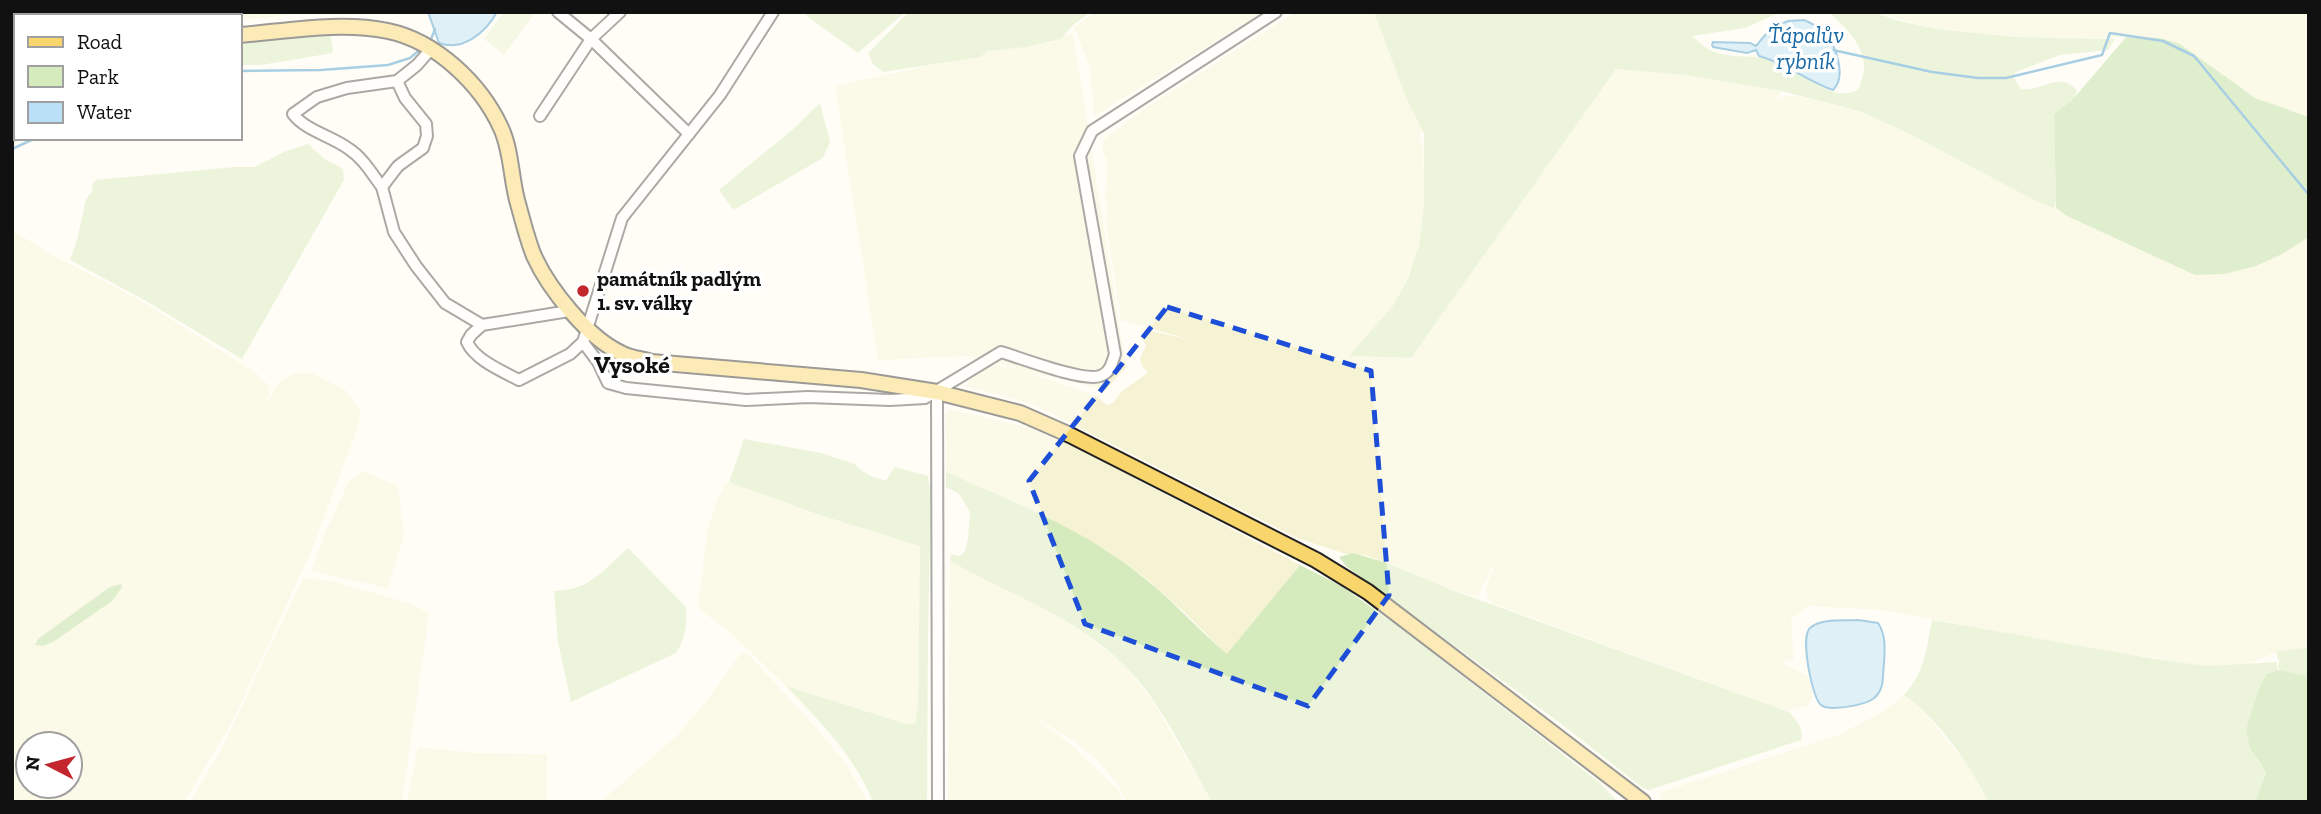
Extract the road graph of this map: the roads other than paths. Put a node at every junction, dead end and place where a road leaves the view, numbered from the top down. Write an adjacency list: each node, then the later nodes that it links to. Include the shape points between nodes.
1 (558, 12): 6 (street)
2 (620, 12): 6 (street)
3 (773, 12): 10 (street)
4 (1276, 12): 15 (street, via 1092,131 1080,156 1115,354 1111,369 1100,377 1081,376 1001,352)
5 (242, 35): 7 (main road, via 373,28 412,38)
6 (591, 39): 9 (street); 10 (street)
7 (431, 49): 8 (street); 12 (main road, via 472,84 502,129 534,256)
8 (397, 81): 11 (street, via 426,124 427,135 423,148 398,166); 11 (street, via 317,97 293,114 299,122 350,149)
9 (540, 116)
10 (689, 134): 14 (street, via 622,218)
11 (382, 187): 13 (street, via 394,232 416,266 445,303)
12 (569, 311): 13 (street); 14 (main road)
13 (482, 325): 14 (street, via 467,342 470,348 519,380 570,354)
14 (585, 336): 15 (main road, via 621,354 652,362 861,380); 15 (street, via 608,383 626,388 746,400 913,399)
15 (937, 392): 16 (street); 17 (main road, via 1020,413 1070,435 1316,560 1368,592)
16 (938, 802)
17 (1643, 802)

